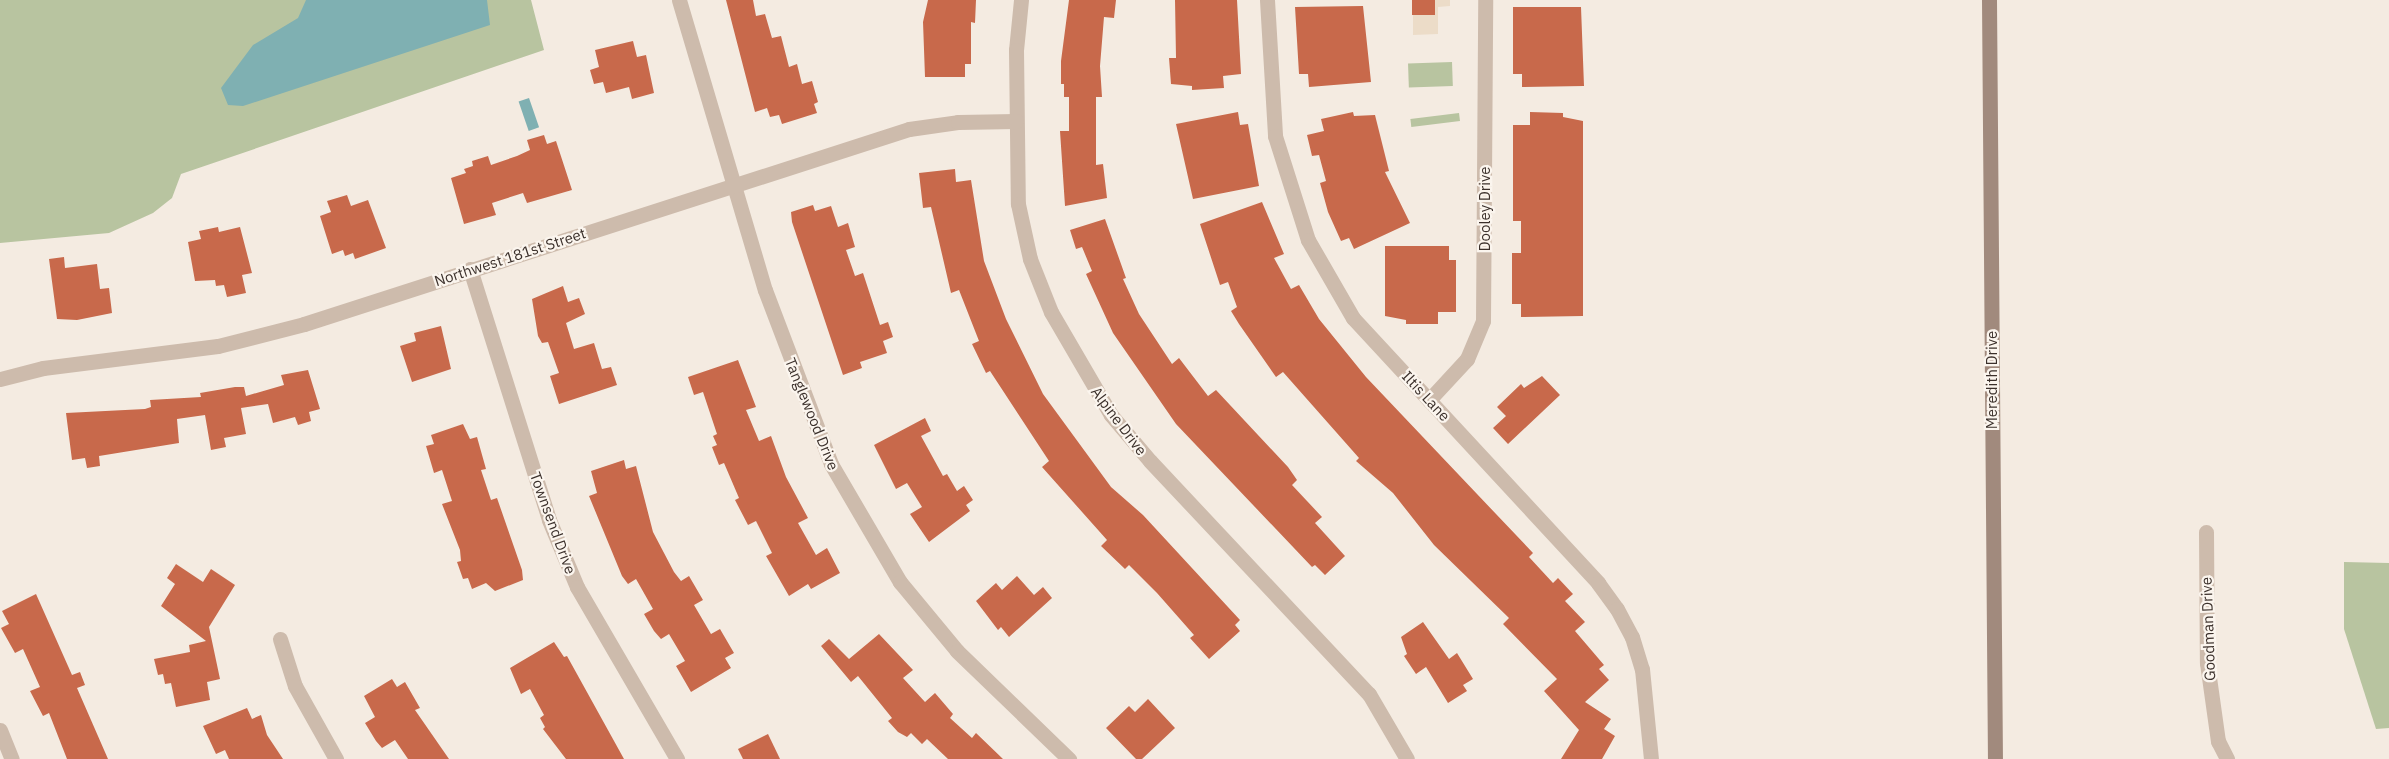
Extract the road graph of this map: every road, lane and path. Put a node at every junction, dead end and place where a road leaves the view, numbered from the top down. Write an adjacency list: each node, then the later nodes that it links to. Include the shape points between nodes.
1 (679, 0): 7 (street, Tanglewood Drive)
2 (1021, 0): 6 (street, Alpine Drive)
3 (1267, 0): 10 (street, Iltis Lane, via 1275,136 1308,240 1353,318)
4 (1485, 0): 10 (street, Dooley Drive, via 1483,321 1467,359)
5 (1989, 0): 20 (street, Meredith Drive)
6 (1016, 122): 7 (street, Northwest 181st Street, via 958,122 909,129); 18 (street, Alpine Drive, via 1018,204 1030,259 1076,359 1111,414 1150,461 1370,694)
7 (732, 185): 8 (street, Northwest 181st Street); 17 (street, Tanglewood Drive, via 796,380 831,464 866,528 900,582 957,651)
8 (470, 269): 9 (street, Northwest 181st Street, via 304,324 218,346 43,369); 16 (street, Townsend Drive, via 549,520 577,587)
9 (0, 379)
10 (1429, 400): 19 (street, Iltis Lane, via 1591,575 1617,609 1632,637 1642,669)
11 (2205, 532): 21 (street, Goodman Drive, via 2207,663 2218,741)
12 (280, 639): 15 (street, via 295,686)
13 (0, 730): 14 (street)
14 (12, 759)
15 (336, 759)
16 (676, 759)
17 (1069, 759)
18 (1407, 759)
19 (1651, 759)
20 (1995, 759)
21 (2227, 759)

